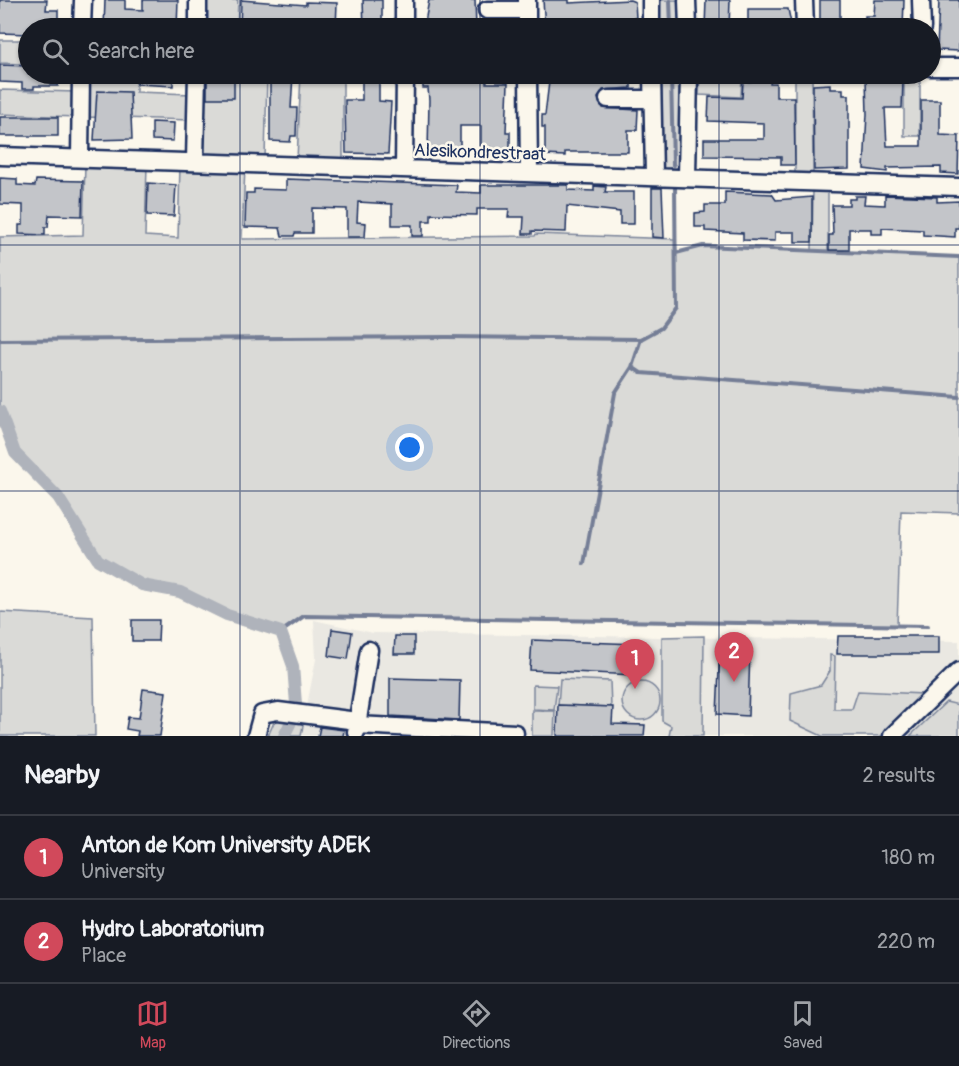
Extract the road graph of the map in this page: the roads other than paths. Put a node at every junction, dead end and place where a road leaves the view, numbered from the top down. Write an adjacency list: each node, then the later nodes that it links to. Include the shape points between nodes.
1 (83, 0): 10 (street)
2 (198, 0): 11 (street)
3 (404, 0): 12 (street)
4 (651, 0): 13 (street)
5 (687, 0): 14 (street)
6 (804, 0): 15 (street)
7 (921, 0): 16 (street)
8 (527, 5): 9 (street)
9 (487, 10)
10 (82, 18)
11 (198, 18)
12 (404, 18)
13 (651, 18)
14 (688, 18)
15 (805, 18)
16 (922, 18)
17 (941, 67): 18 (street)
18 (959, 67)
19 (81, 84): 28 (street)
20 (197, 84): 29 (street)
21 (405, 84): 30 (street)
22 (528, 84): 31 (street)
23 (652, 84): 26 (street)
24 (688, 84): 33 (street)
25 (608, 99): 26 (street)
26 (652, 99): 32 (street)
27 (0, 156): 28 (street, Alesikondrestraat)
28 (80, 158): 29 (street, Alesikondrestraat)
29 (195, 160): 30 (street, Alesikondrestraat)
30 (404, 169): 31 (street, Alesikondrestraat)
31 (530, 173): 32 (street, Alesikondrestraat)
32 (654, 175): 33 (street, Alesikondrestraat)
33 (687, 176): 34 (street, Alesikondrestraat)
34 (959, 187)
35 (369, 650): 37 (street)
36 (959, 671): 40 (street)
37 (356, 727): 38 (street); 39 (street, via 278,711 262,714)
38 (515, 733)
39 (256, 736)
40 (892, 736)

